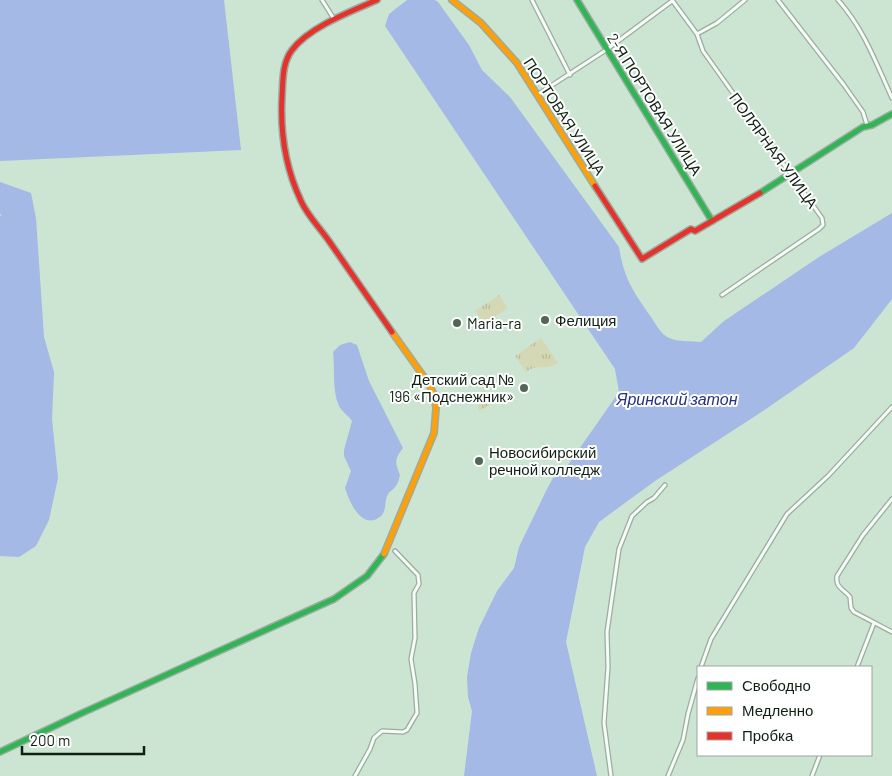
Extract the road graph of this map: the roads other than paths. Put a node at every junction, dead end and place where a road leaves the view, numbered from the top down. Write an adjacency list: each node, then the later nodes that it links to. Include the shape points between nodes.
1 (322, 0): 10 (street)
2 (377, 0): 10 (street)
3 (452, 0): 14 (street, ПОРТОВАЯ УЛИЦА, via 481,23 517,63)
4 (532, 0): 13 (street)
5 (577, 0): 12 (street, 2-Я ПОРТОВАЯ УЛИЦА)
6 (672, 0): 11 (street, ПОЛЯРНАЯ УЛИЦА); 12 (street)
7 (745, 0): 11 (street, via 717,23)
8 (778, 0): 17 (street, via 844,85)
9 (838, 0): 15 (street, via 863,32)
10 (334, 19): 30 (street, via 301,40 286,61 281,121 286,158 302,202 429,384 436,408 431,442 383,556 372,572 334,599)
11 (697, 34): 18 (street, ПОЛЯРНАЯ УЛИЦА, via 703,50)
12 (606, 50): 13 (street); 19 (street, 2-Я ПОРТОВАЯ УЛИЦА)
13 (570, 75): 14 (street)
14 (538, 95): 19 (street, ПОРТОВАЯ УЛИЦА, via 642,259)
15 (892, 98)
16 (892, 114): 17 (street)
17 (867, 125): 18 (street)
18 (790, 173): 19 (street); 20 (street, ПОЛЯРНАЯ УЛИЦА, via 818,210 822,218 820,229)
19 (712, 221)
20 (722, 295)
21 (892, 407): 27 (street, via 828,476 787,514 710,639)
22 (665, 485): 33 (street, via 632,516 619,550 607,632 604,722)
23 (892, 500): 25 (street, via 863,535 836,576 836,584 850,597 854,612)
24 (395, 551): 32 (street, via 418,575 411,659 417,713 407,730 382,731 374,738)
25 (874, 623): 26 (street); 28 (street)
26 (892, 632)
27 (701, 666)
28 (856, 666)
29 (697, 682): 34 (street, via 683,740)
30 (0, 752)
31 (820, 756): 35 (street)
32 (355, 776)
33 (611, 776)
34 (668, 776)
35 (812, 776)

